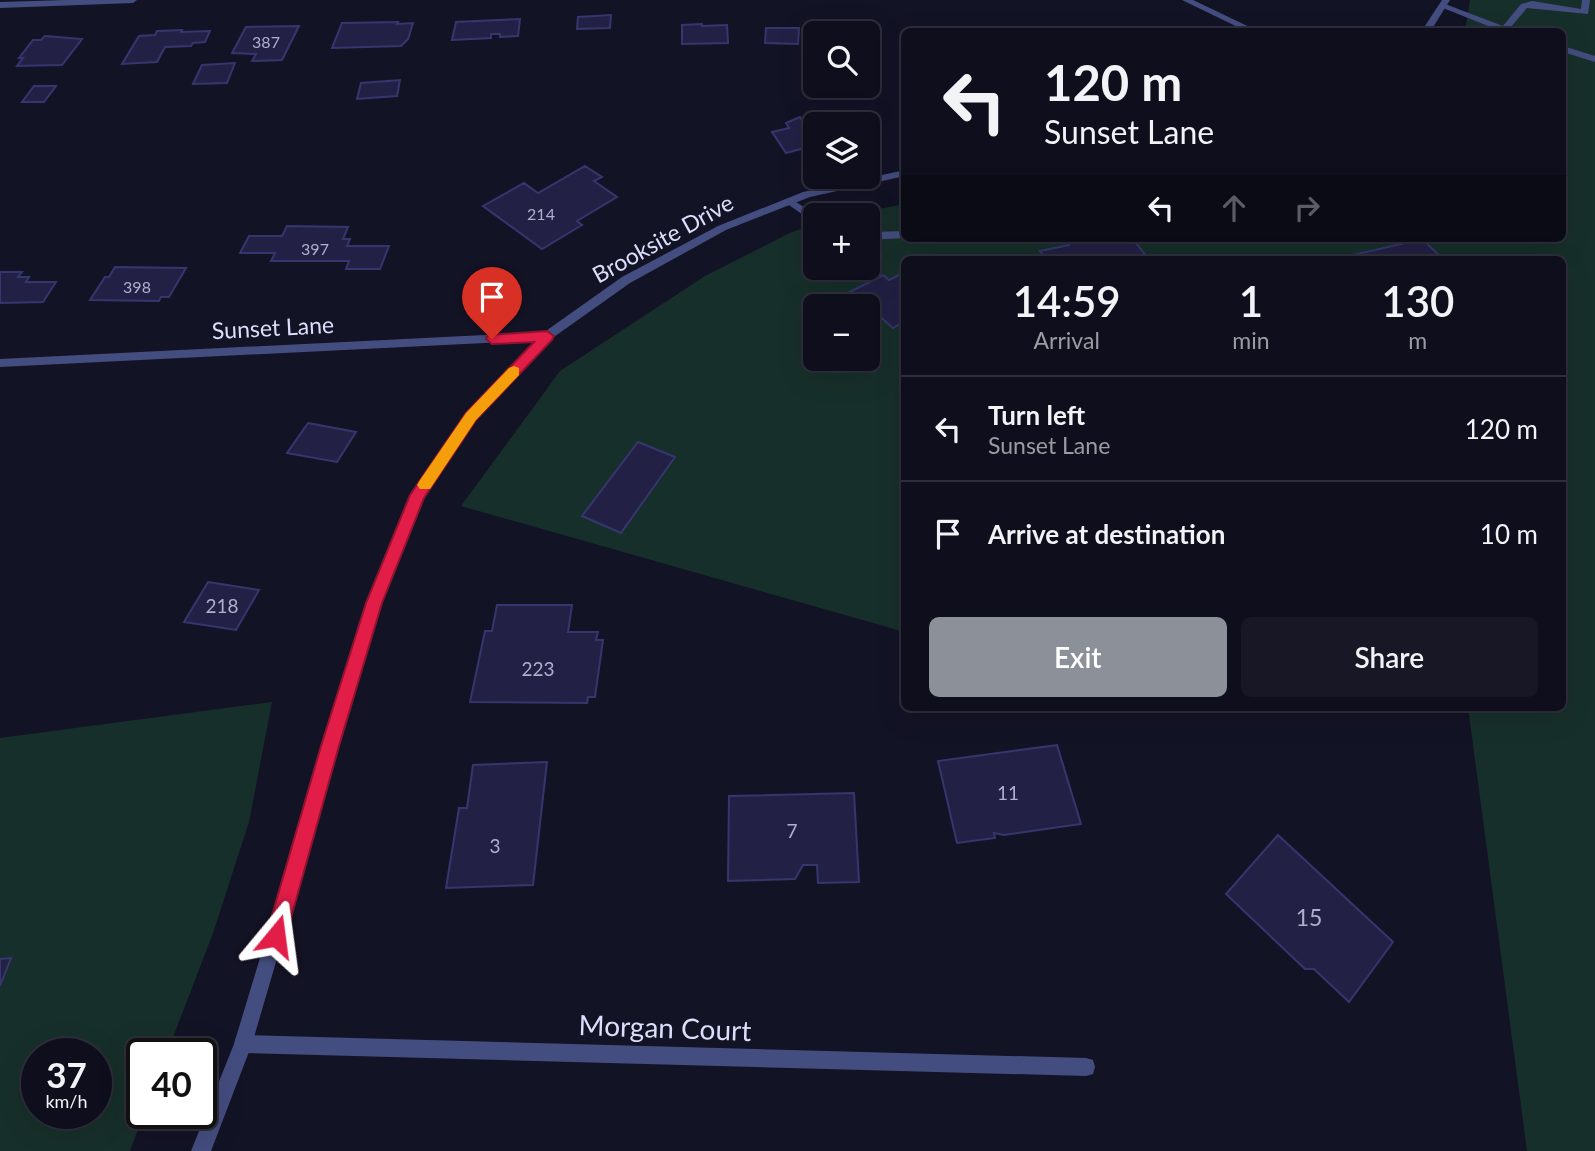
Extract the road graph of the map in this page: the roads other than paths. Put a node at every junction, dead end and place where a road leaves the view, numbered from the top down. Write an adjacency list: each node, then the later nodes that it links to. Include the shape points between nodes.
1 (133, 0): 5 (street)
2 (1186, 0): 6 (street)
3 (1586, 0): 9 (street, via 1585,12 1524,6)
4 (1444, 3): 7 (street); 8 (street)
5 (0, 5)
6 (1247, 28)
7 (1428, 28)
8 (1504, 28)
9 (1510, 28)
10 (1566, 50): 11 (street)
11 (1595, 60)
12 (901, 174): 13 (street, Brooksite Drive)
13 (790, 201): 14 (street); 17 (street, Brooksite Drive, via 722,228 626,280)
14 (803, 211)
15 (901, 234): 16 (street)
16 (880, 235)
17 (547, 336): 18 (street, Sunset Lane); 19 (street, Brooksite Drive, via 471,416 417,495 370,616)
18 (0, 363)
19 (243, 1044): 20 (street, Morgan Court); 21 (street, Brooksite Drive)
20 (1086, 1067)
21 (201, 1151)

